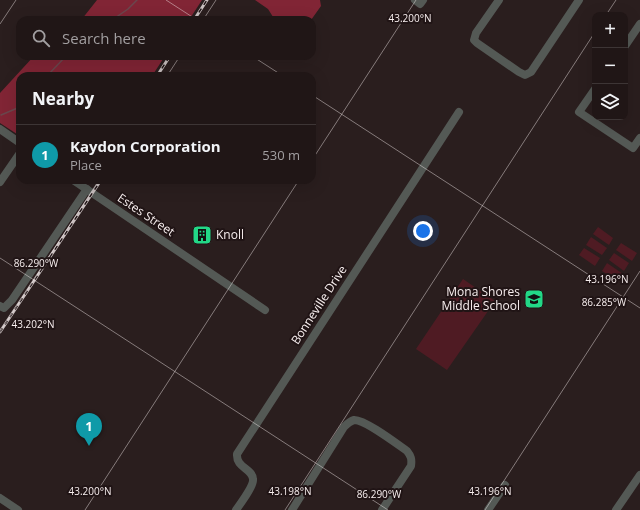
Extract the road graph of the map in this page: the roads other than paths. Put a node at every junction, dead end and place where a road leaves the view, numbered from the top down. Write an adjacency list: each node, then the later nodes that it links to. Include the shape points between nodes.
1 (499, 0): 2 (street, via 474,40 522,74 527,74 531,72)
2 (579, 0)
3 (640, 24): 4 (street)
4 (628, 42)
5 (592, 93): 8 (street, via 579,112 633,148)
6 (459, 112): 20 (street, Bonneville Drive, via 237,454 239,463 254,480)
7 (0, 129): 9 (street)
8 (640, 138)
9 (16, 140)
10 (16, 159): 11 (street)
11 (0, 182)
12 (79, 184): 13 (street, Estes Street)
13 (87, 189): 14 (street, via 12,300); 15 (street, Estes Street)
14 (2, 307)
15 (265, 310)
16 (640, 475): 24 (street)
17 (505, 485): 23 (street)
18 (0, 498): 19 (street)
19 (15, 509)
20 (236, 510)
21 (292, 510): 22 (street, via 344,428 354,420 365,423 407,451 412,460 411,466)
22 (382, 510)
23 (488, 510)
24 (616, 510)

